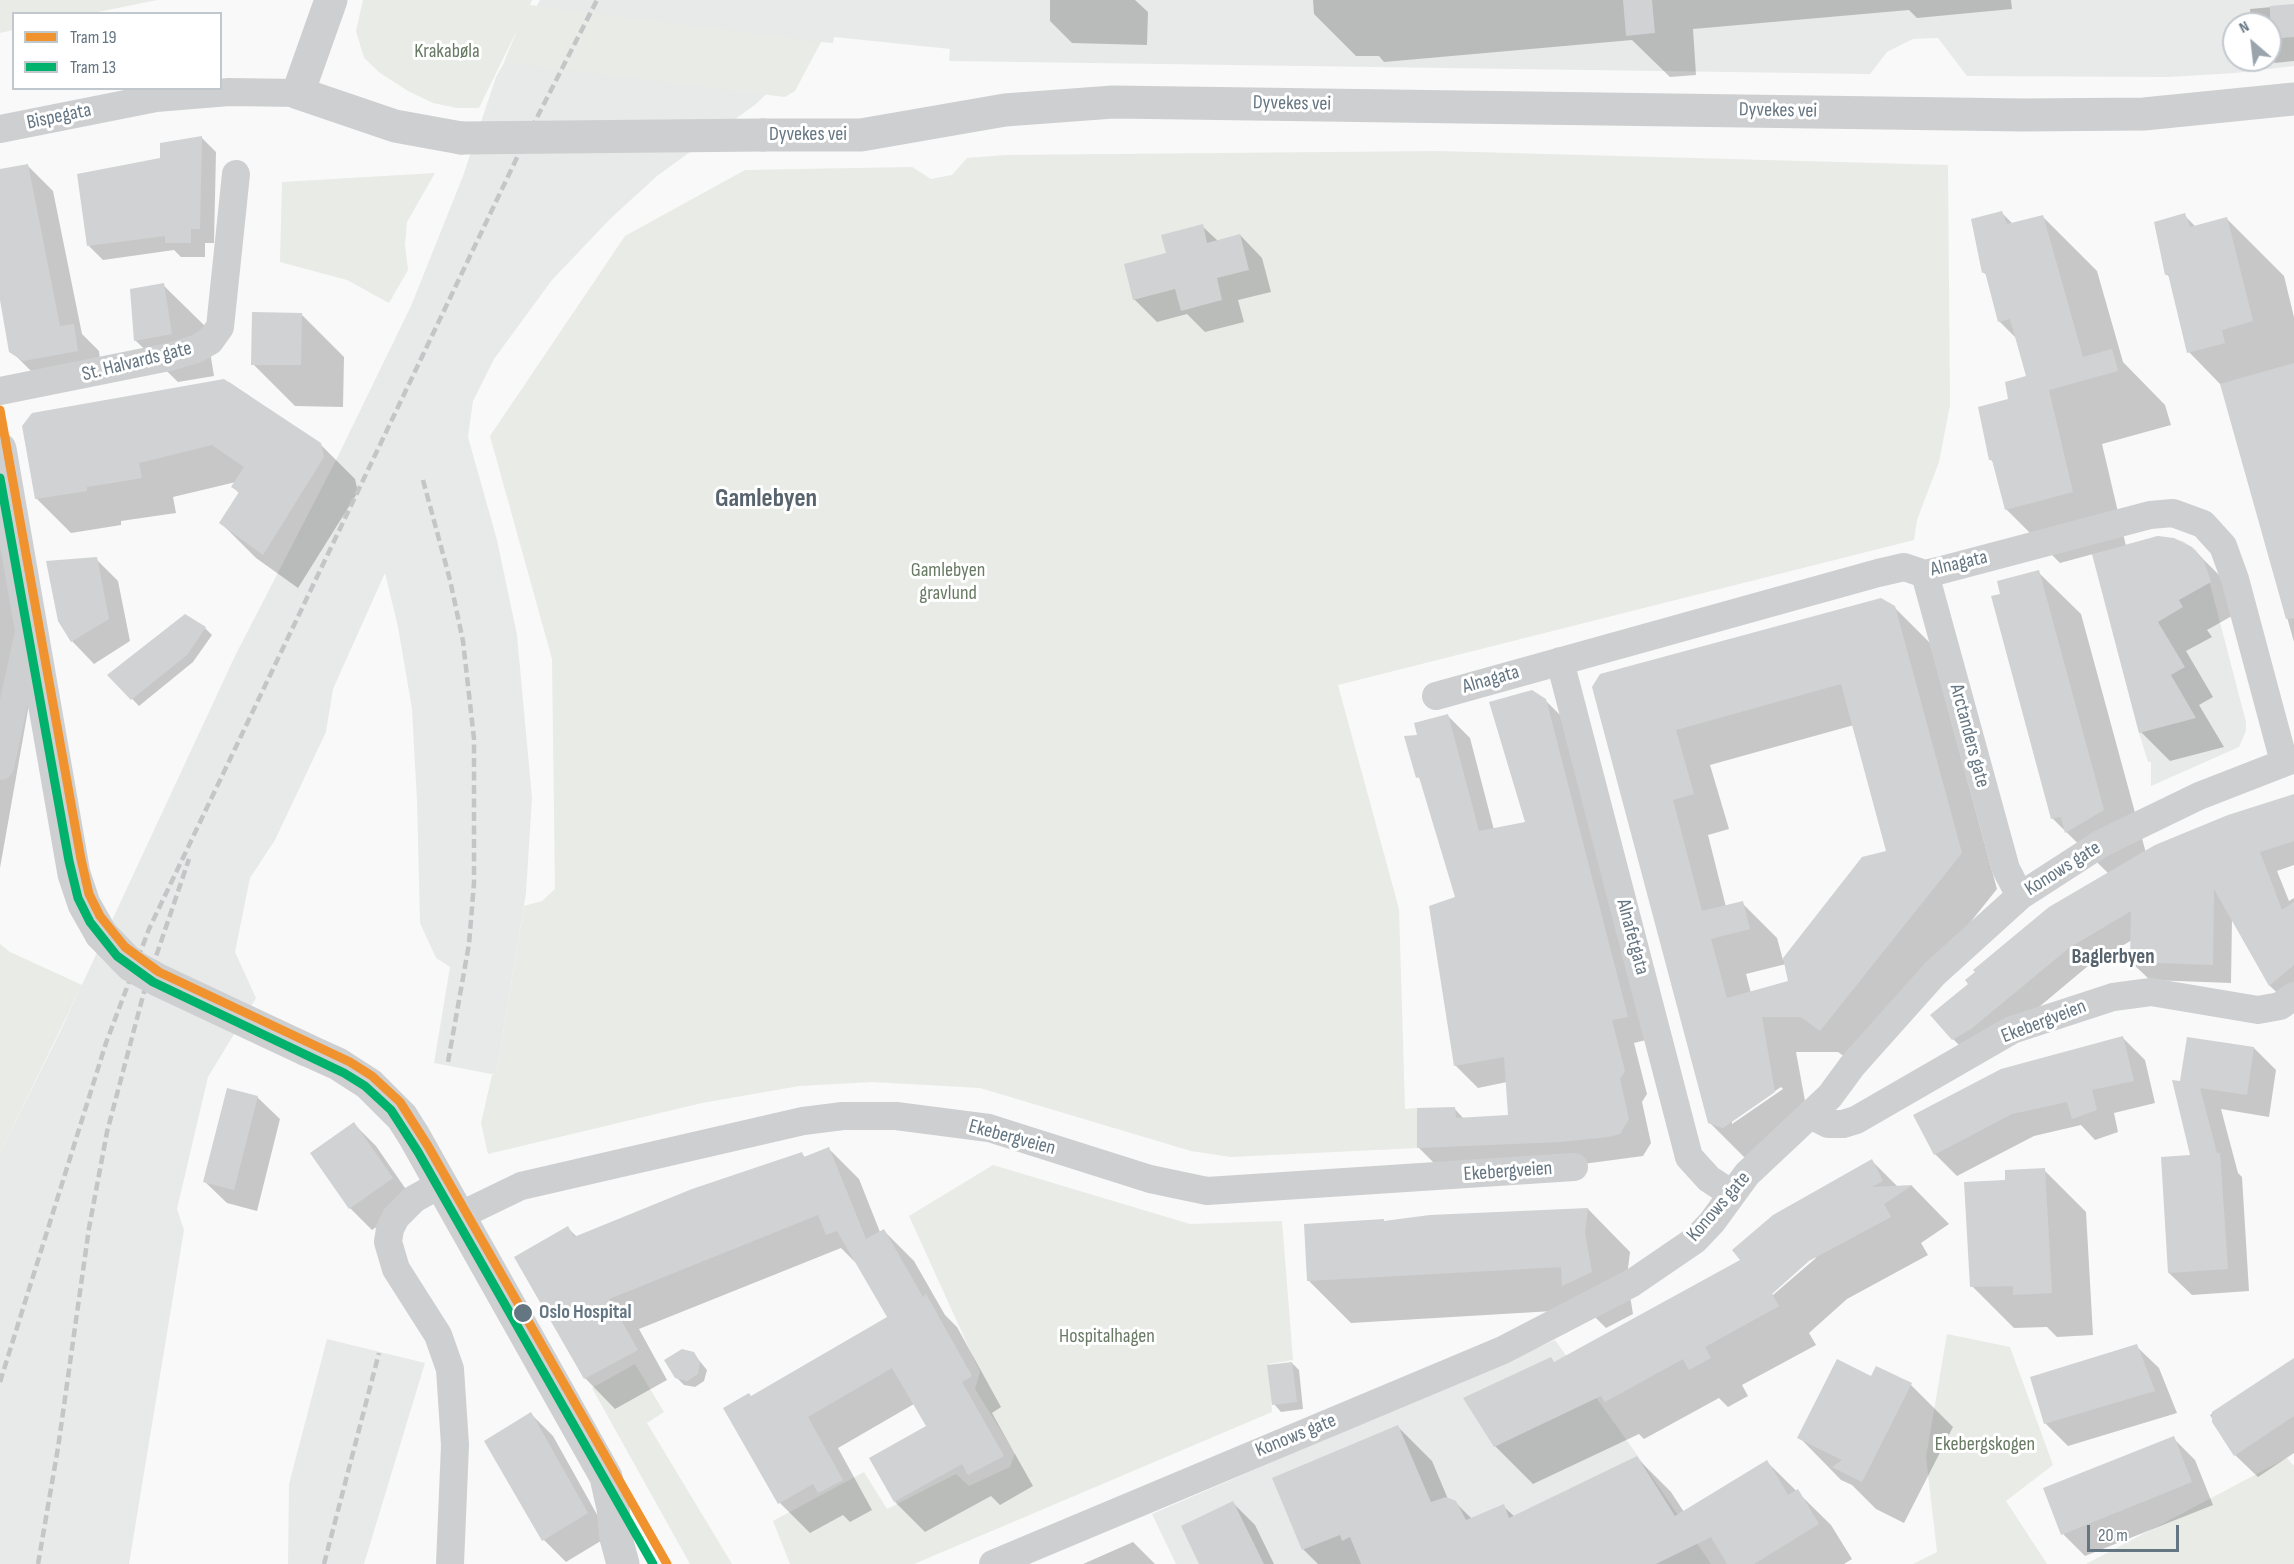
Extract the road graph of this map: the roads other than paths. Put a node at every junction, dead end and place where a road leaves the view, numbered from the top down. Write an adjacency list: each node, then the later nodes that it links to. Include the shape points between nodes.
1 (331, 0): 2 (street)
2 (298, 93): 3 (street, Dyvekes vei, bridge, via 395,126 461,138 861,135 1005,110 1113,102 2023,115 2153,114); 4 (street, Bispegata, via 230,92 156,98)
3 (2294, 99)
4 (0, 129)
5 (236, 174): 6 (street, St. Halvards gate, via 220,327 210,341 169,357)
6 (0, 391)
7 (0, 449): 9 (street)
8 (1925, 574): 10 (street, Alnagata, via 1904,567 1878,573); 12 (street, Alnagata, via 2150,515 2173,513 2195,519 2217,537 2229,559); 14 (street, Arctanders gate, via 2006,869)
9 (31, 623): 13 (street); 18 (street, bridge, via 74,874 86,910 101,934 117,953 140,970 356,1074 402,1117)
10 (1560, 661): 11 (street, Alnagata); 19 (street, Alnafetgata, via 1689,1157 1709,1179)
11 (1436, 696)
12 (2289, 760): 14 (street, Konows gate, via 2199,796 2102,843)
13 (0, 766)
14 (2020, 896): 16 (street, Konows gate, via 1935,973)
15 (2287, 1001): 16 (street, Ekebergveien, via 2259,1010 2151,992 2113,997 2012,1030 1861,1118 1836,1124)
16 (1810, 1115): 19 (street, Konows gate, via 1747,1174)
17 (1574, 1167): 20 (street, Ekebergveien, via 1207,1191 1150,1179 989,1128 896,1116 843,1116 803,1121 520,1186)
18 (441, 1184): 20 (street); 22 (street, via 414,1199 396,1217 388,1242 396,1269 438,1335 450,1369 455,1445)
19 (1732, 1194): 23 (street, Konows gate, via 1695,1240 1632,1283 1580,1312 1503,1350)
20 (459, 1216): 21 (street, via 606,1478 613,1508)
21 (616, 1555)
22 (450, 1564)
23 (993, 1564)

